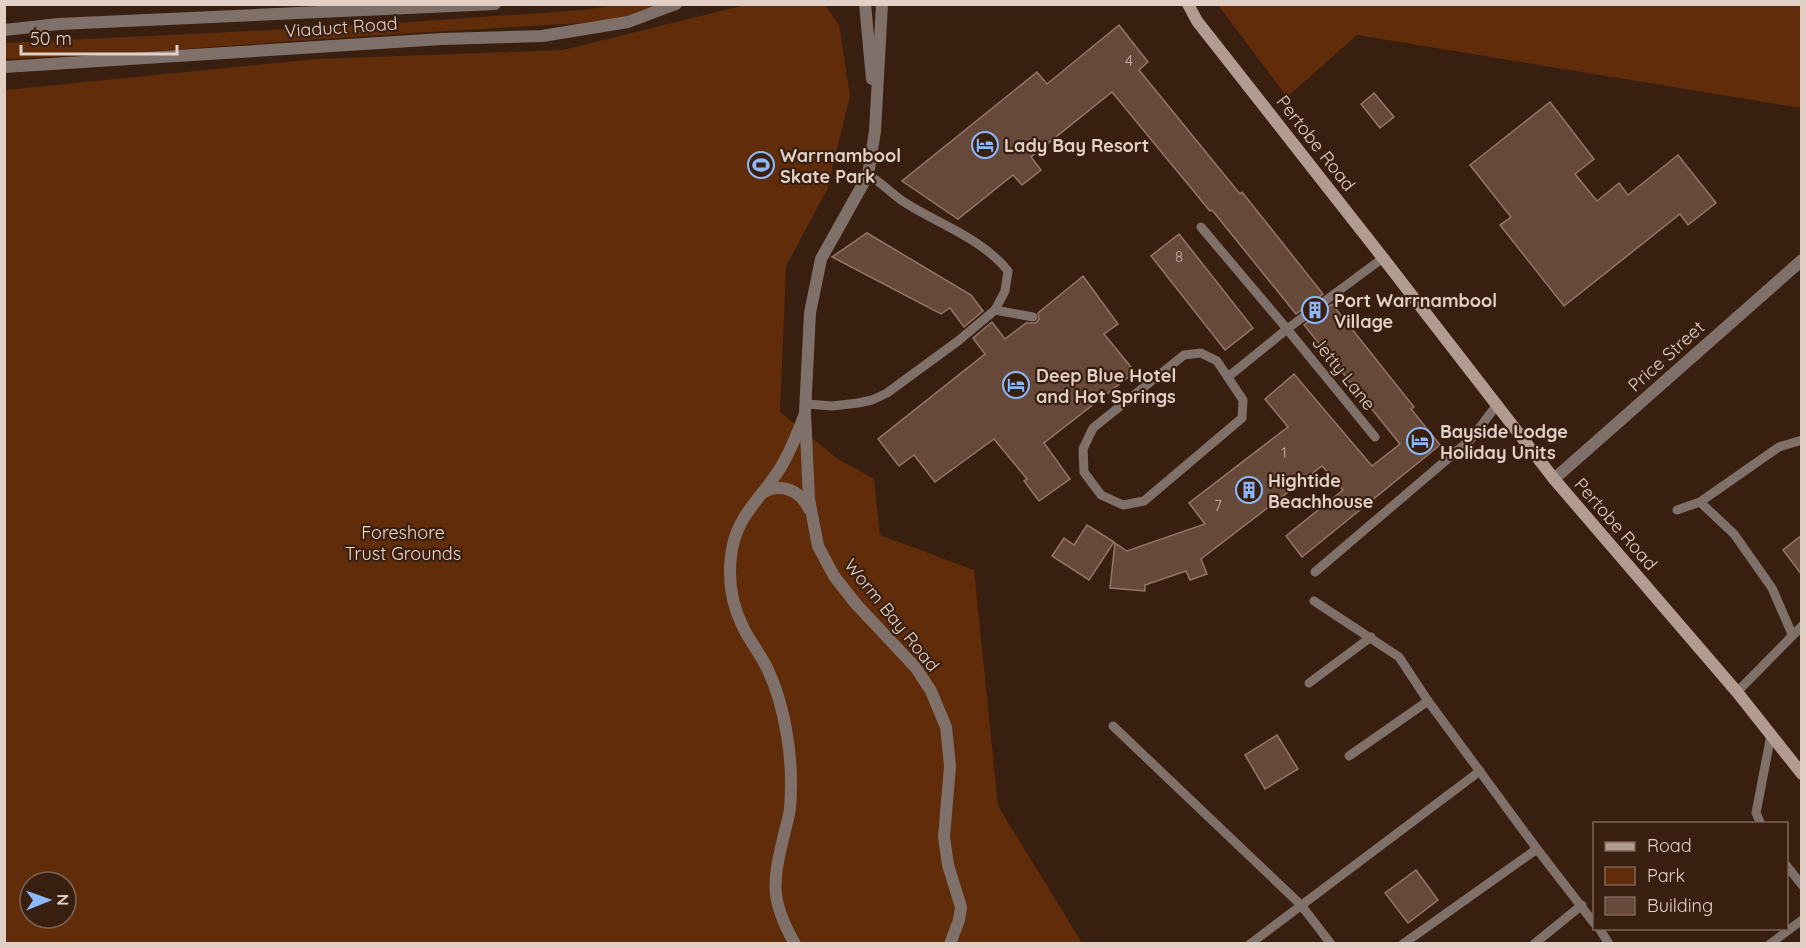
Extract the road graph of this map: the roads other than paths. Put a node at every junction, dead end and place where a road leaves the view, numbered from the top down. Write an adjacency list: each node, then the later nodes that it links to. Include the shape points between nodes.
1 (495, 4): 6 (street, Viaduct Road, via 60,24)
2 (676, 4): 7 (street, Viaduct Road, via 628,22 542,36)
3 (865, 4): 8 (street, Worm Bay Road)
4 (882, 4): 8 (street, Worm Bay Road)
5 (1187, 6): 11 (street, Pertobe Road)
6 (4, 30)
7 (4, 67)
8 (876, 95): 9 (street, Worm Bay Road)
9 (868, 175): 13 (lane, via 900,199 997,257 1008,272 1005,291); 18 (street, Worm Bay Road, via 818,271 810,313)
10 (1201, 227): 15 (lane, Jetty Lane)
11 (1383, 258): 15 (lane); 17 (street, Pertobe Road)
12 (1802, 260): 21 (street, Price Street)
13 (995, 310): 14 (lane); 18 (lane, via 887,393 858,403)
14 (1033, 317)
15 (1287, 329): 16 (lane); 19 (lane, Jetty Lane)
16 (1228, 377): 16 (lane, via 1243,400 1242,418 1144,501 1123,505 1101,495 1084,472 1083,449 1093,428 1184,356 1201,353 1217,361)
17 (1496, 406): 21 (street, Pertobe Road); 26 (lane, via 1472,439)
18 (806, 408): 22 (street, Worm Bay Road, via 789,453); 25 (street, Worm Bay Road)
19 (1375, 437)
20 (1802, 440): 23 (lane, via 1779,447)
21 (1554, 479): 32 (street, Pertobe Road)
22 (759, 495): 25 (street, via 774,488 794,491); 48 (street, Worm Bay Road, via 736,533 730,577 736,609 773,682 787,735 789,810 776,874 776,896 779,912)
23 (1700, 502): 24 (lane); 29 (lane, via 1734,534 1772,588)
24 (1677, 510)
25 (811, 516): 49 (street, Worm Bay Road, via 818,546 834,576 916,669 931,691 946,727 950,766 944,837 961,907)
26 (1315, 572)
27 (1314, 600): 30 (lane)
28 (1802, 627): 29 (lane)
29 (1792, 634): 32 (lane)
30 (1371, 637): 31 (lane); 33 (lane, via 1399,657)
31 (1309, 683)
32 (1737, 692): 35 (street, Pertobe Road)
33 (1428, 701): 36 (lane); 37 (lane)
34 (1113, 726): 43 (lane)
35 (1771, 735): 38 (street, Pertobe Road); 39 (lane, via 1756,813)
36 (1349, 756)
37 (1480, 771): 40 (lane); 43 (lane)
38 (1802, 774)
39 (1760, 822)
40 (1537, 849): 44 (lane); 52 (lane)
41 (1788, 868): 42 (lane)
42 (1802, 885)
43 (1301, 905): 50 (lane); 51 (lane)
44 (1582, 905): 46 (lane); 53 (lane)
45 (1802, 920): 55 (lane)
46 (1593, 922)
47 (1600, 930): 54 (lane)
48 (795, 944)
49 (950, 944)
50 (1250, 944)
51 (1331, 944)
52 (1403, 944)
53 (1534, 944)
54 (1609, 944)
55 (1770, 944)

